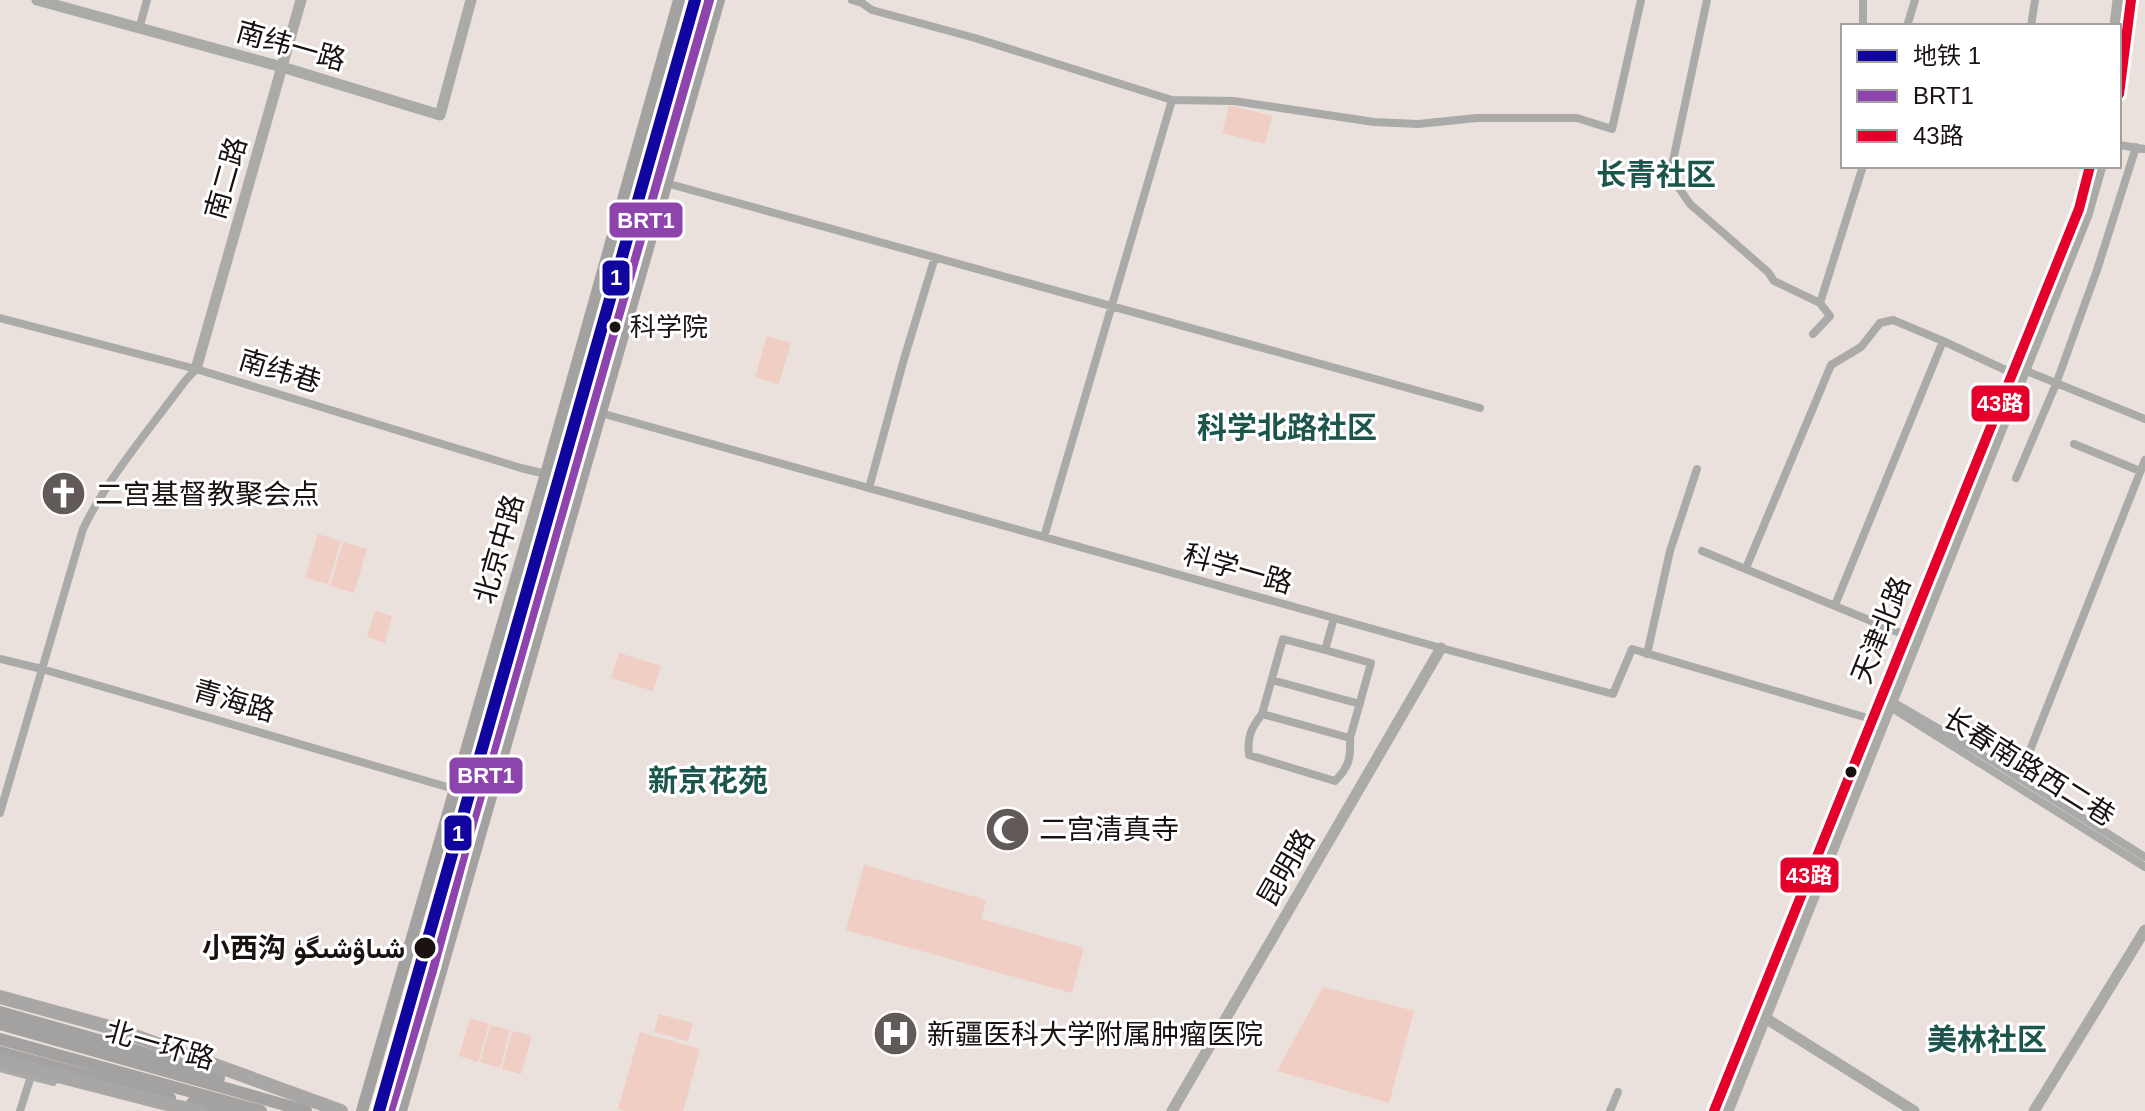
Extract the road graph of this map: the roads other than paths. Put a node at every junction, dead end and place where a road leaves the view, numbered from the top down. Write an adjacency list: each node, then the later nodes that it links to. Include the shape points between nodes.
1 (37, 0): 15 (street, 南纬一路)
2 (147, 0): 20 (street)
3 (301, 0): 21 (street, 南二路)
4 (471, 0): 21 (street, 南纬一路, via 440,115)
5 (679, 0): 39 (main road, 北京中路)
6 (719, 0): 29 (main road)
7 (852, 0): 23 (street)
8 (1641, 0): 23 (street, via 1612,129 1577,118 1418,124 1234,101)
9 (1707, 0): 31 (street, via 1670,175 1690,204 1774,281)
10 (1863, 0): 16 (street)
11 (1915, 0): 17 (street)
12 (2035, 0): 18 (street)
13 (2118, 0): 19 (street)
14 (2131, 0): 22 (street)
15 (68, 5): 20 (street, 南纬一路)
16 (1863, 24)
17 (1908, 24)
18 (2031, 24)
19 (2115, 24)
20 (139, 29): 21 (street, 南纬一路)
21 (282, 67): 36 (street, 南二路)
22 (2121, 78)
23 (1172, 100): 32 (street)
24 (2121, 145): 25 (street)
25 (2141, 148): 38 (street)
26 (1862, 168): 31 (street)
27 (2089, 168): 37 (street)
28 (2100, 168): 37 (street, via 2087,215)
29 (666, 183): 30 (street); 41 (main road)
30 (935, 257): 32 (street); 49 (street)
31 (1820, 303): 34 (street, via 1830,316)
32 (1113, 306): 40 (street); 50 (street)
33 (0, 318): 36 (street, 南纬巷)
34 (1813, 334)
35 (1943, 341): 37 (street); 52 (street, via 1893,320 1880,323 1861,347 1831,365); 53 (street)
36 (196, 369): 47 (street, 南纬巷); 61 (street, via 93,509)
37 (2018, 371): 38 (street); 54 (street)
38 (2056, 384): 42 (street); 48 (street)
39 (565, 403): 41 (street, 科学一路); 47 (main road, 北京中路)
40 (1480, 408)
41 (601, 413): 49 (street, 科学一路); 95 (main road)
42 (2145, 419)
43 (2074, 444): 46 (street)
44 (2145, 460): 46 (street)
45 (1697, 469): 59 (street, via 1670,551)
46 (2140, 471): 68 (street)
47 (546, 474): 69 (main road, 北京中路)
48 (2016, 478)
49 (869, 488): 50 (street, 科学一路)
50 (1044, 537): 55 (street, 科学一路)
51 (1702, 551): 52 (street)
52 (1746, 568): 53 (street)
53 (1835, 605): 56 (street)
54 (1922, 610): 56 (street, 天津北路); 63 (street)
55 (1334, 618): 57 (street, 科学一路); 58 (street)
56 (1905, 635): 66 (street, 天津北路)
57 (1441, 648): 59 (street, 科学一路, via 1613,694 1632,649); 96 (street, 昆明路)
58 (1325, 650): 62 (street, via 1283,639); 64 (street, via 1371,663)
59 (1647, 654): 66 (street)
60 (0, 659): 61 (street, 青海路)
61 (42, 669): 69 (street, 青海路); 70 (street)
62 (1272, 680): 64 (street); 65 (street)
63 (1890, 703): 68 (street, 长春南路西二巷); 71 (street); 73 (street, 长春南路西二巷)
64 (1360, 704): 67 (street)
65 (1262, 714): 67 (street); 67 (street, via 1251,727 1249,755 1335,781 1351,753)
66 (1871, 719): 71 (street, 天津北路)
67 (1350, 738)
68 (2019, 778): 72 (street, 长春南路西二巷)
69 (454, 789): 94 (main road, 北京中路)
70 (0, 813)
71 (1833, 830): 77 (street)
72 (2145, 857)
73 (2145, 867)
74 (2145, 930): 101 (street)
75 (0, 997): 93 (highway, via 113,1028)
76 (0, 1012): 86 (main road)
77 (1760, 1015): 98 (street); 99 (street); 100 (street)
78 (0, 1024): 86 (street); 91 (main road, 北一环路)
79 (0, 1041): 89 (street); 90 (main road, 北一环路)
80 (0, 1052): 89 (main road)
81 (0, 1061): 88 (highway)
82 (0, 1068): 83 (street)
83 (31, 1076): 84 (street); 87 (street)
84 (53, 1082)
85 (1618, 1092): 97 (street)
86 (271, 1096): 92 (street)
87 (20, 1111)
88 (201, 1111)
89 (233, 1111)
90 (261, 1111)
91 (306, 1111)
92 (326, 1111)
93 (341, 1111)
94 (362, 1111)
95 (401, 1111)
96 (1172, 1111)
97 (1610, 1111)
98 (1714, 1111)
99 (1728, 1111)
100 (1914, 1111)
101 (2034, 1111)

